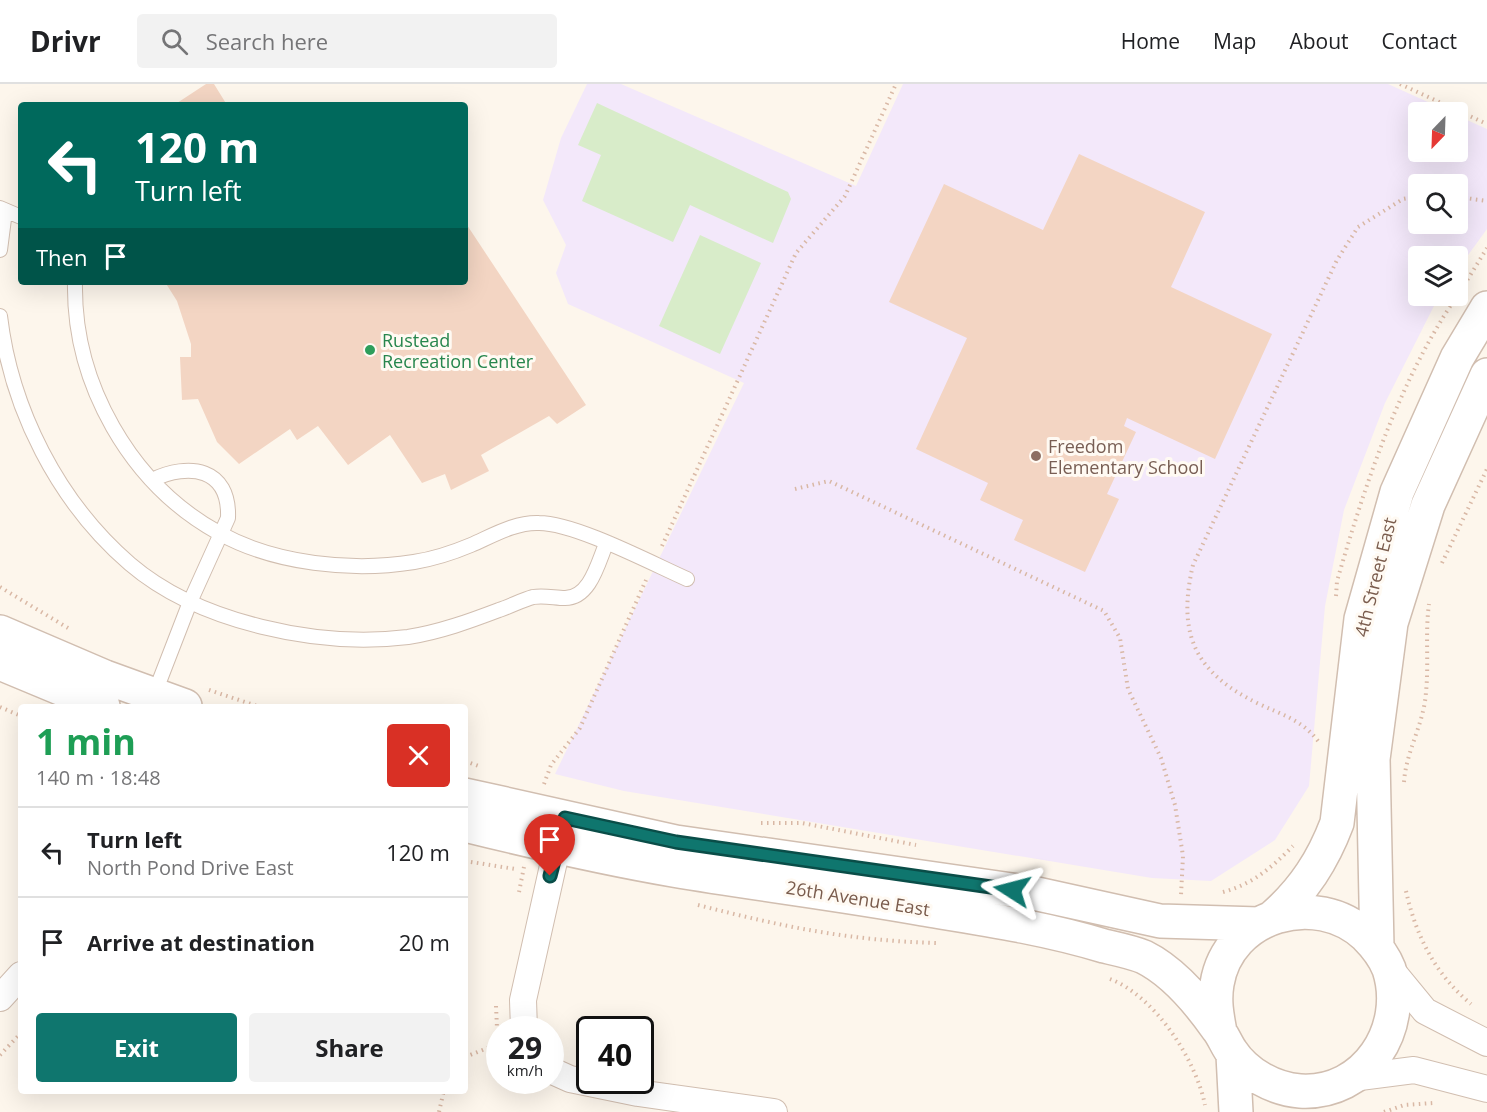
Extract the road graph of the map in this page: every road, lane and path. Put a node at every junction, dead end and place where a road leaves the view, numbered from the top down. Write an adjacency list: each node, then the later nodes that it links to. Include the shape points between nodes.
1 (896, 84): 21 (path, via 845,196 796,253)
2 (1400, 84): 3 (path)
3 (1487, 124)
4 (1408, 198): 36 (path, via 1358,227 1337,260 1193,565 1186,596 1189,630 1198,654 1212,673 1233,690 1307,727)
5 (1468, 198): 6 (path)
6 (1487, 201)
7 (3, 209): 8 (lane); 10 (lane)
8 (18, 216)
9 (1487, 248): 11 (path)
10 (0, 250)
11 (1468, 279)
12 (75, 285): 17 (lane, via 74,312 91,380 130,455)
13 (1487, 308): 51 (street, 4th Street East, via 1457,358 1397,492 1361,619 1337,823 1326,853 1306,884)
14 (0, 316): 26 (lane, via 11,375 31,429 55,475 88,520 130,564)
15 (1487, 375): 53 (street, 4th Street East, via 1428,505 1392,623 1373,759)
16 (1487, 469): 22 (path)
17 (152, 480): 19 (lane, via 202,523); 19 (lane, via 179,469 195,470 219,484 229,507)
18 (795, 489): 49 (path, via 829,481 1104,611 1120,638 1128,689 1161,758 1175,805 1183,856 1181,899)
19 (221, 534): 20 (lane, via 275,554 346,565 431,558 537,522 561,526); 26 (lane)
20 (606, 544): 21 (lane); 26 (lane, via 589,584 573,597 534,597 460,625 409,637 355,639 295,634 234,619)
21 (653, 564): 23 (lane); 37 (path, via 580,728 551,765)
22 (1442, 565)
23 (687, 579)
24 (0, 587): 27 (path)
25 (1432, 596): 38 (path, via 1426,641 1426,693 1406,762)
26 (190, 602): 31 (lane)
27 (72, 631)
28 (0, 632): 31 (street)
29 (0, 663): 32 (street)
30 (192, 696): 31 (street); 33 (path)
31 (153, 701)
32 (98, 704)
33 (244, 704)
34 (0, 707): 35 (path)
35 (18, 715)
36 (1321, 744)
37 (542, 788)
38 (1404, 793)
39 (468, 796): 42 (street, 26th Avenue East)
40 (752, 823): 43 (path, via 802,823)
41 (468, 825): 42 (street, 26th Avenue East)
42 (561, 831): 51 (street, 26th Avenue East, via 676,842 1033,893 1160,921); 58 (street, via 523,1000); 60 (street, 26th Avenue East, via 591,855 1055,931 1145,957 1190,992)
43 (917, 845)
44 (1293, 845): 48 (path, via 1268,871 1242,887)
45 (468, 861): 46 (path)
46 (530, 871)
47 (1404, 881): 57 (path, via 1413,923 1431,960)
48 (1212, 896)
49 (1173, 898)
50 (692, 904): 52 (path, via 845,938)
51 (1266, 920): 53 (street, via 1302,911 1330,915 1356,927); 60 (street, via 1239,939 1225,959 1217,983 1216,999)
52 (951, 943)
53 (1383, 957): 61 (street, via 1425,1011); 67 (street, via 1394,991 1386,1040 1372,1062)
54 (1105, 977): 73 (path, via 1137,995 1170,1030 1190,1061)
55 (18, 978): 56 (street)
56 (0, 998)
57 (1473, 1006)
58 (524, 1016)
59 (18, 1037): 63 (path)
60 (1226, 1043): 67 (street, via 1252,1073 1275,1086); 74 (street)
61 (1487, 1043)
62 (486, 1049): 64 (path)
63 (0, 1055)
64 (468, 1056)
65 (564, 1076): 72 (street, via 638,1093)
66 (1487, 1089): 67 (street, via 1414,1070)
67 (1331, 1093)
68 (443, 1094): 71 (path)
69 (1441, 1102): 70 (path, via 1404,1105)
70 (1387, 1111)
71 (439, 1112)
72 (774, 1112)
73 (1206, 1112)
74 (1236, 1112)

